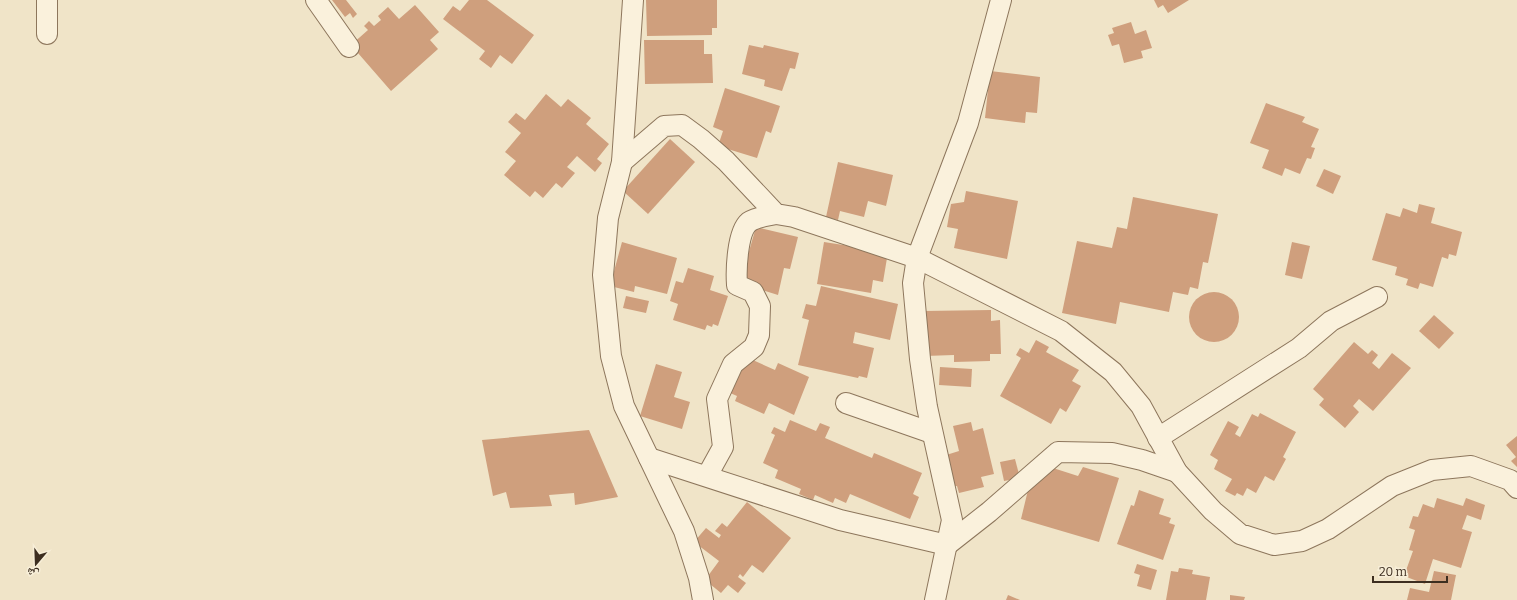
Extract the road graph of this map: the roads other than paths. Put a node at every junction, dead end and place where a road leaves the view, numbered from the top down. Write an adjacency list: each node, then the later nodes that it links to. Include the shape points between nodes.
1 (47, 0): 5 (street)
2 (316, 0): 6 (street)
3 (633, 0): 7 (street)
4 (1001, 0): 9 (street, via 968,124)
5 (47, 34)
6 (349, 47)
7 (622, 162): 8 (street, via 664,126 682,125 726,161); 14 (street, via 608,218 603,275 611,356 624,406)
8 (776, 214): 9 (street, via 794,217); 16 (street, via 748,223 740,241 737,285 753,292 760,306 759,335 754,347 733,364 717,399 724,447)
9 (917, 258): 12 (street, via 913,283 920,359); 13 (street, via 1061,331 1113,372 1141,406)
10 (1377, 297): 13 (street, via 1331,321 1299,348)
11 (846, 403): 12 (street)
12 (932, 433): 18 (street, via 952,520)
13 (1158, 438): 15 (street)
14 (649, 458): 16 (street); 19 (street, via 684,532 699,578)
15 (1177, 472): 17 (street, via 1213,511 1240,534 1274,545 1302,541 1328,528 1392,486 1432,470 1471,466 1510,480); 18 (street, via 1112,453 1058,452)
16 (707, 476): 18 (street, via 840,520)
17 (1517, 488)
18 (947, 545): 20 (street)
19 (703, 600)
20 (935, 600)

